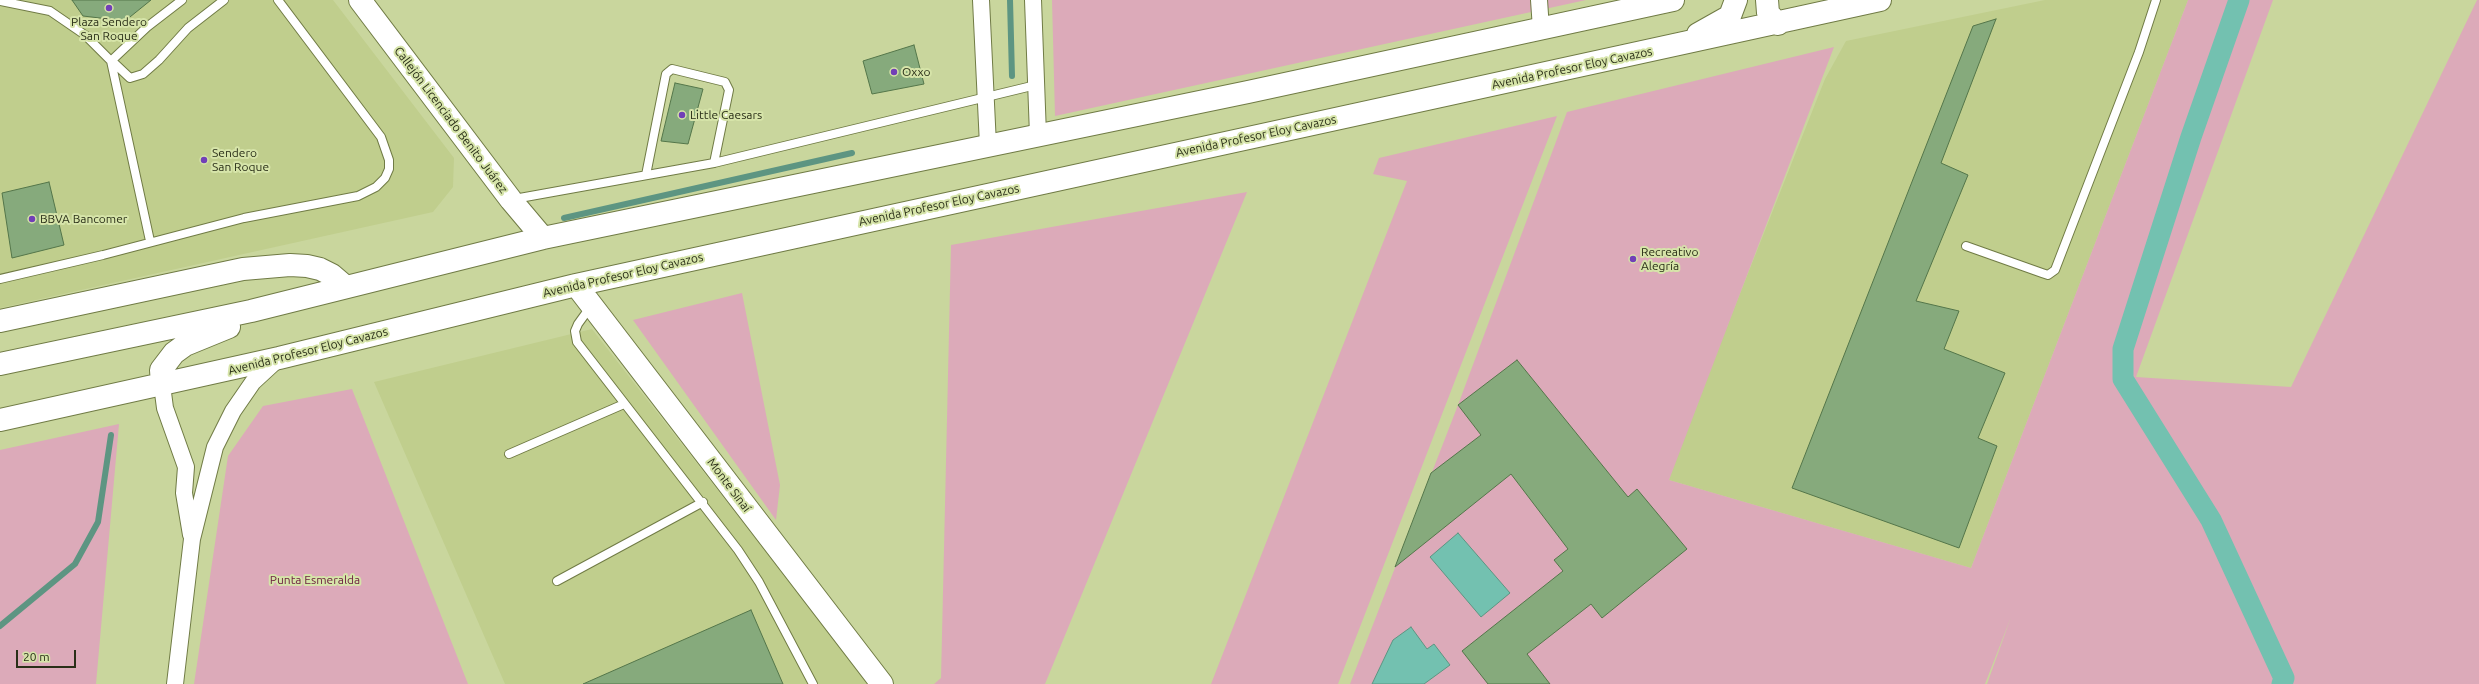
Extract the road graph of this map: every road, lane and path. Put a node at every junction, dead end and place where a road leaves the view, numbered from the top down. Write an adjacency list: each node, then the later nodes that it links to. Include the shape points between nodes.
1 (182, 0): 17 (lane, via 147,27)
2 (224, 0): 17 (lane, via 188,28 143,74 130,78)
3 (278, 0): 26 (lane, via 381,137 389,160 385,178 358,196 244,218)
4 (360, 0): 24 (main road, Callejón Licenciado Benito Juárez)
5 (981, 0): 19 (street)
6 (1033, 0): 18 (street)
7 (1539, 0): 15 (street)
8 (1673, 0): 15 (main road)
9 (1736, 0): 16 (main road, via 1730,16)
10 (1767, 0): 14 (main road, via 1768,13)
11 (1880, 0): 14 (main road, Avenida Profesor Eloy Cavazos)
12 (2156, 0): 27 (lane, via 2139,52 2055,270 2048,275)
13 (0, 1): 17 (lane, via 50,10 85,35)
14 (1778, 24): 16 (main road, Avenida Profesor Eloy Cavazos)
15 (1541, 29): 20 (main road)
16 (1674, 46): 29 (main road, Avenida Profesor Eloy Cavazos)
17 (111, 61): 26 (lane)
18 (1036, 85): 19 (lane); 20 (street)
19 (986, 97): 21 (street); 22 (lane)
20 (1038, 135): 21 (main road)
21 (988, 145): 25 (main road, via 779,191)
22 (714, 163): 23 (lane); 23 (lane, via 729,90 725,82 672,69 666,74)
23 (646, 176): 24 (lane)
24 (511, 200): 25 (main road, Callejón Licenciado Benito Juárez)
25 (543, 238): 30 (main road)
26 (150, 241): 28 (lane, via 103,255)
27 (1966, 246)
28 (0, 279)
29 (576, 285): 31 (main road, Monte Sinaí); 34 (main road, Avenida Profesor Eloy Cavazos)
30 (346, 287): 32 (main road); 33 (main road, via 332,274 320,269 290,265 243,270)
31 (591, 305): 37 (lane, via 578,324 576,337); 45 (main road, Monte Sinaí)
32 (251, 311): 35 (main road); 36 (main road, via 232,326 185,345 174,353 161,370)
33 (0, 321)
34 (279, 358): 36 (main road, Avenida Profesor Eloy Cavazos); 41 (street, via 253,382 215,447)
35 (0, 364)
36 (162, 385): 38 (main road, Avenida Profesor Eloy Cavazos); 41 (street, via 165,408 186,467 184,493)
37 (624, 404): 39 (lane); 40 (lane)
38 (0, 420)
39 (510, 454)
40 (703, 502): 42 (lane); 44 (lane, via 758,582)
41 (192, 539): 43 (street)
42 (557, 580)
43 (175, 684)
44 (814, 684)
45 (882, 684)

